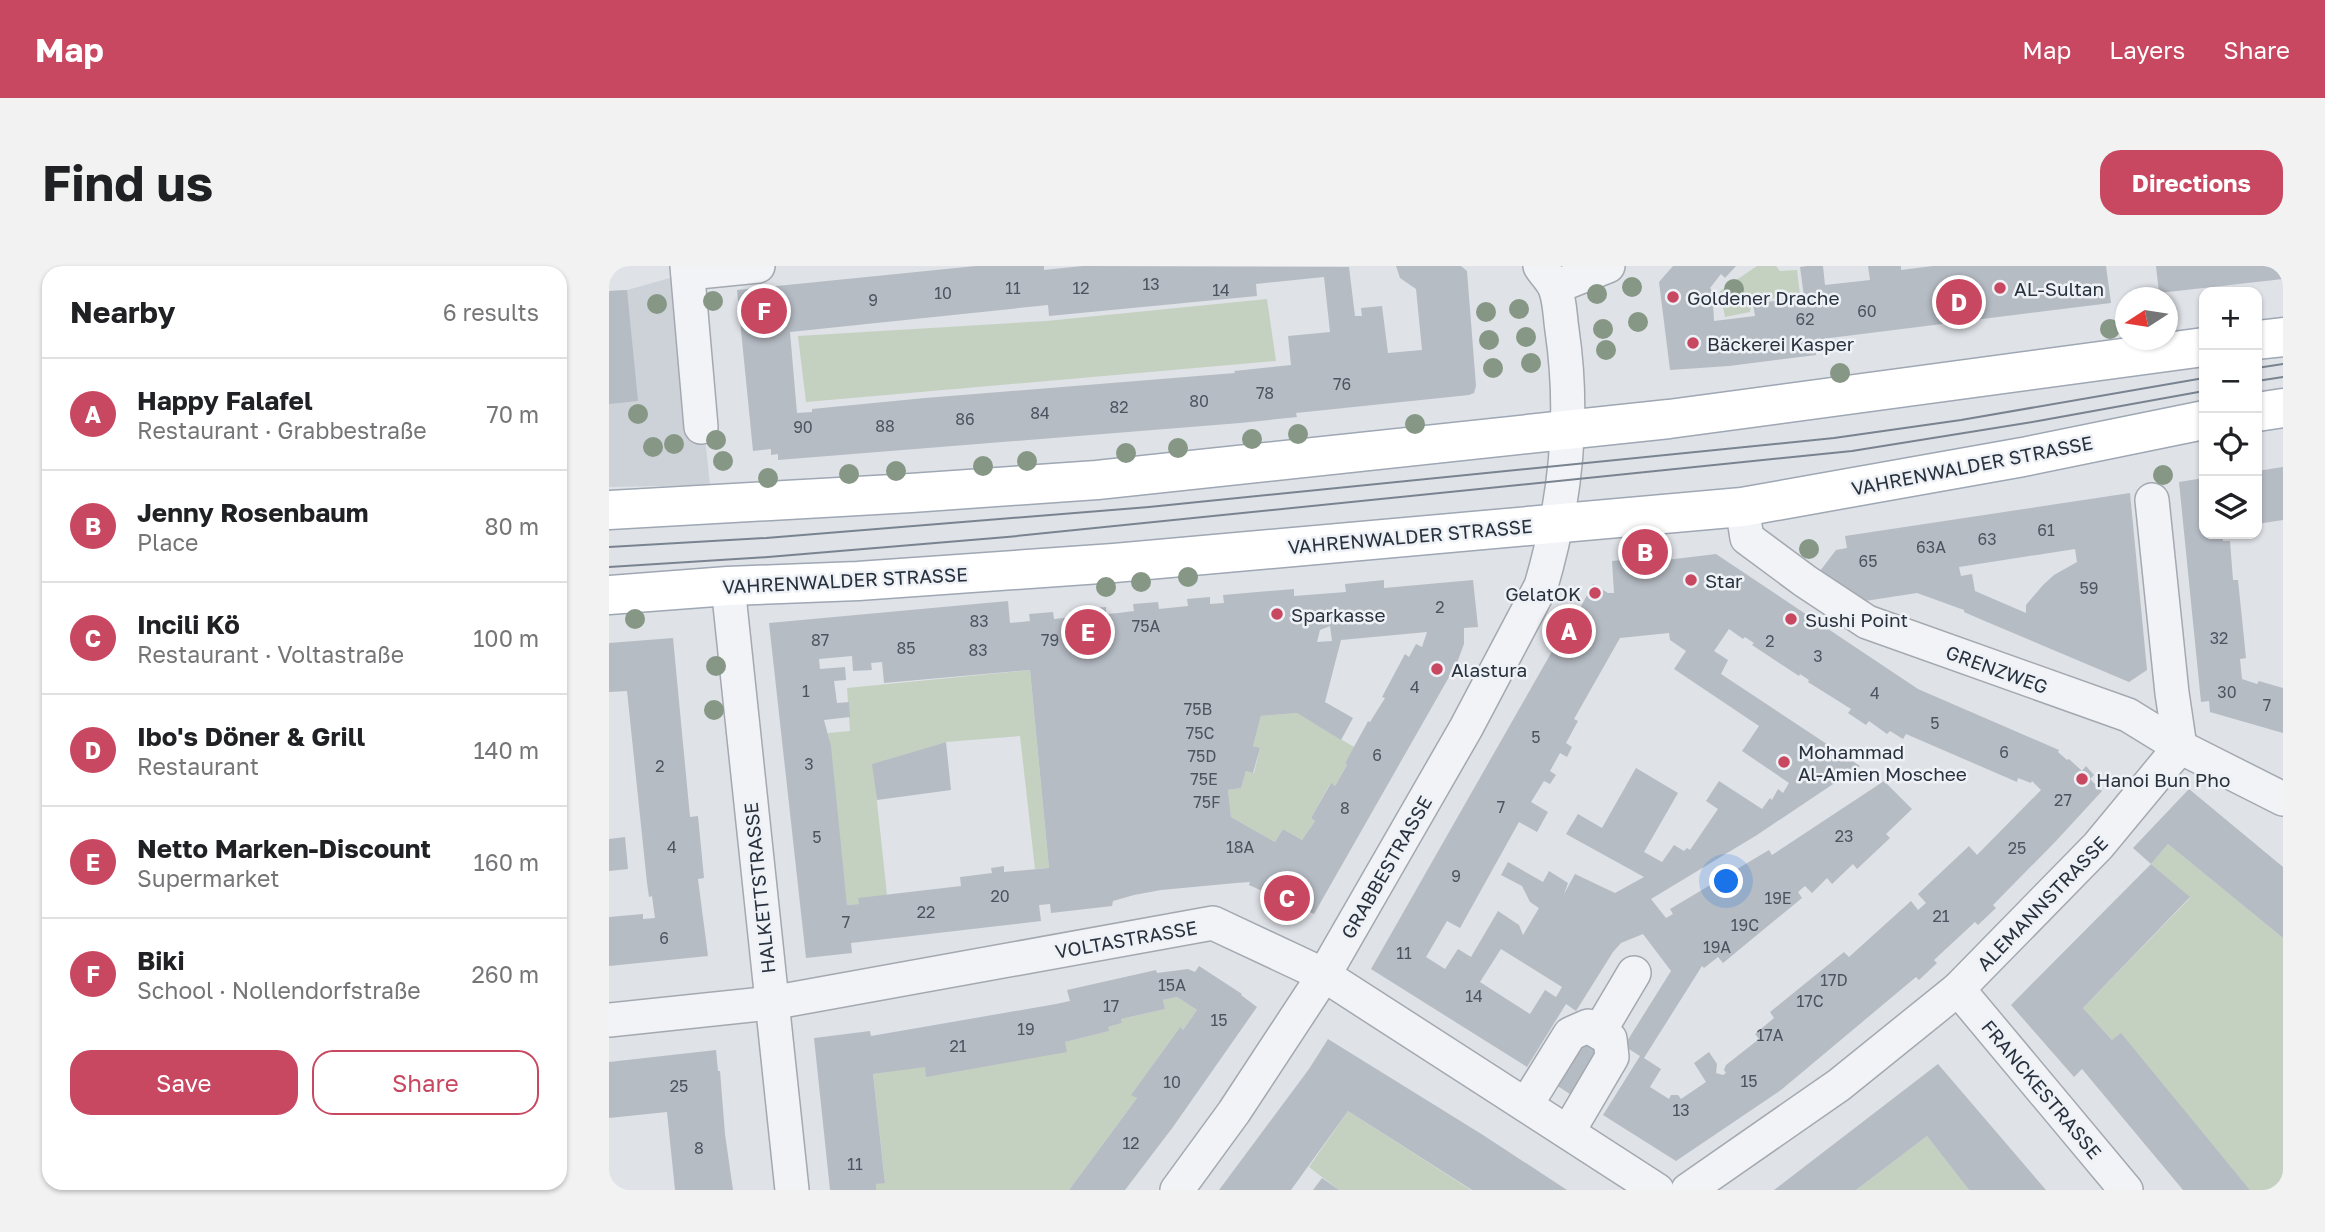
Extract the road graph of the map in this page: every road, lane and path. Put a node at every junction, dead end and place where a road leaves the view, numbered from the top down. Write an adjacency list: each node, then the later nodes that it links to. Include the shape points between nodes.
1 (758, 266): 3 (street)
2 (1603, 268): 4 (street)
3 (687, 270): 11 (street)
4 (1547, 277): 12 (street, GRABBESTRASSE, via 1567,363)
5 (2283, 337): 6 (main road)
6 (2262, 339)
7 (2199, 348): 12 (main road)
8 (2283, 408): 9 (main road)
9 (2262, 411)
10 (2199, 421): 14 (main road, VAHRENWALDER STRASSE)
11 (701, 427)
12 (1569, 429): 15 (main road, via 1097,480); 16 (street, GRABBESTRASSE)
13 (2152, 500): 19 (street)
14 (1742, 507): 16 (main road, VAHRENWALDER STRASSE); 19 (street, GRENZWEG, via 1747,538 1867,622 2128,716)
15 (609, 510)
16 (1556, 523): 17 (main road, VAHRENWALDER STRASSE, via 1087,565); 22 (street, GRABBESTRASSE, via 1541,586 1466,728)
17 (728, 586): 18 (main road, VAHRENWALDER STRASSE); 24 (street, HALKETTSTRASSE)
18 (609, 595)
19 (2180, 747): 20 (street, GRENZWEG); 23 (street, ALEMANNSTRASSE, via 2098,846)
20 (2283, 799)
21 (1634, 974): 26 (street)
22 (1324, 975): 24 (street, VOLTASTRASSE, via 1213,923); 27 (street, VOLTASTRASSE); 30 (street, GRABBESTRASSE)
23 (1958, 989): 32 (street, ALEMANNSTRASSE, via 1839,1084); 33 (street, FRANCKESTRASSE)
24 (771, 1003): 25 (street, VOLTASTRASSE); 29 (street, HALKETTSTRASSE)
25 (609, 1020)
26 (1599, 1032): 27 (street, via 1588,1026 1570,1034); 28 (street, via 1610,1039 1612,1057)
27 (1526, 1105): 28 (street, VOLTASTRASSE)
28 (1568, 1132): 31 (street, VOLTASTRASSE)
29 (792, 1190)
30 (1177, 1190)
31 (1657, 1190)
32 (1688, 1190)
33 (2126, 1190)

